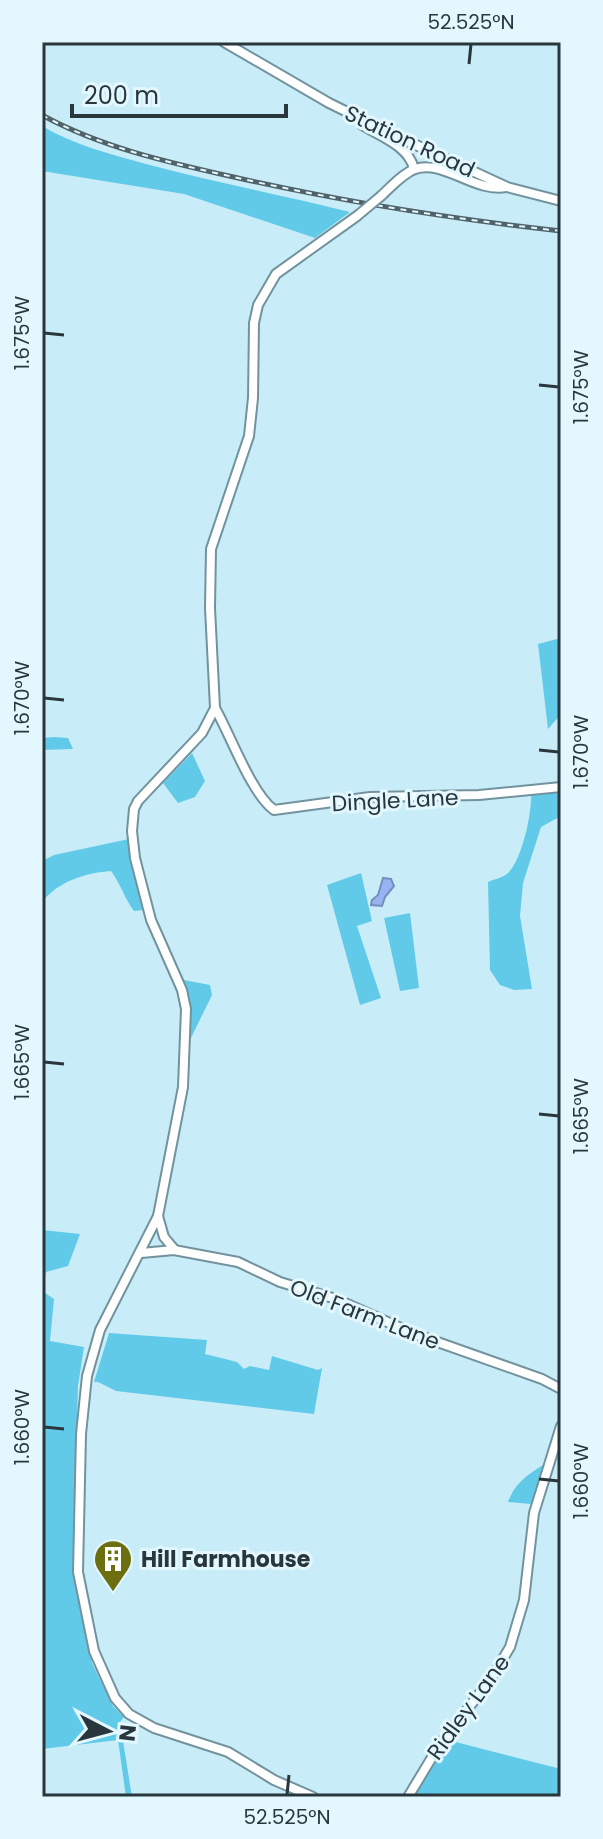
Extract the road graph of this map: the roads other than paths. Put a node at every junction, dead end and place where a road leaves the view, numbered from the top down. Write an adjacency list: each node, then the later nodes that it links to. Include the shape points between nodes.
1 (224, 42): 2 (street, Station Road)
2 (351, 114): 3 (street, via 403,151); 4 (street, Station Road)
3 (414, 169): 4 (street, via 434,168 486,188); 6 (street, bridge, via 276,274 255,313 249,436 211,549)
4 (507, 187): 5 (street, Station Road)
5 (561, 201)
6 (215, 708): 7 (street); 8 (street, Dingle Lane)
7 (208, 725): 8 (street); 10 (street, via 138,801 132,820 135,858 151,920 186,1009 182,1101)
8 (228, 730): 9 (street, Dingle Lane, via 255,786 274,810 359,798)
9 (561, 787)
10 (158, 1216): 11 (street); 12 (street)
11 (174, 1250): 12 (street, Old Farm Lane); 13 (street, Old Farm Lane, via 238,1262 412,1333)
12 (141, 1253): 15 (street, via 95,1345 83,1405 77,1561 94,1651 115,1698 136,1719 228,1752)
13 (559, 1385)
14 (561, 1426): 16 (street, Ridley Lane, via 534,1513 524,1600 510,1647)
15 (313, 1797)
16 (408, 1797)

